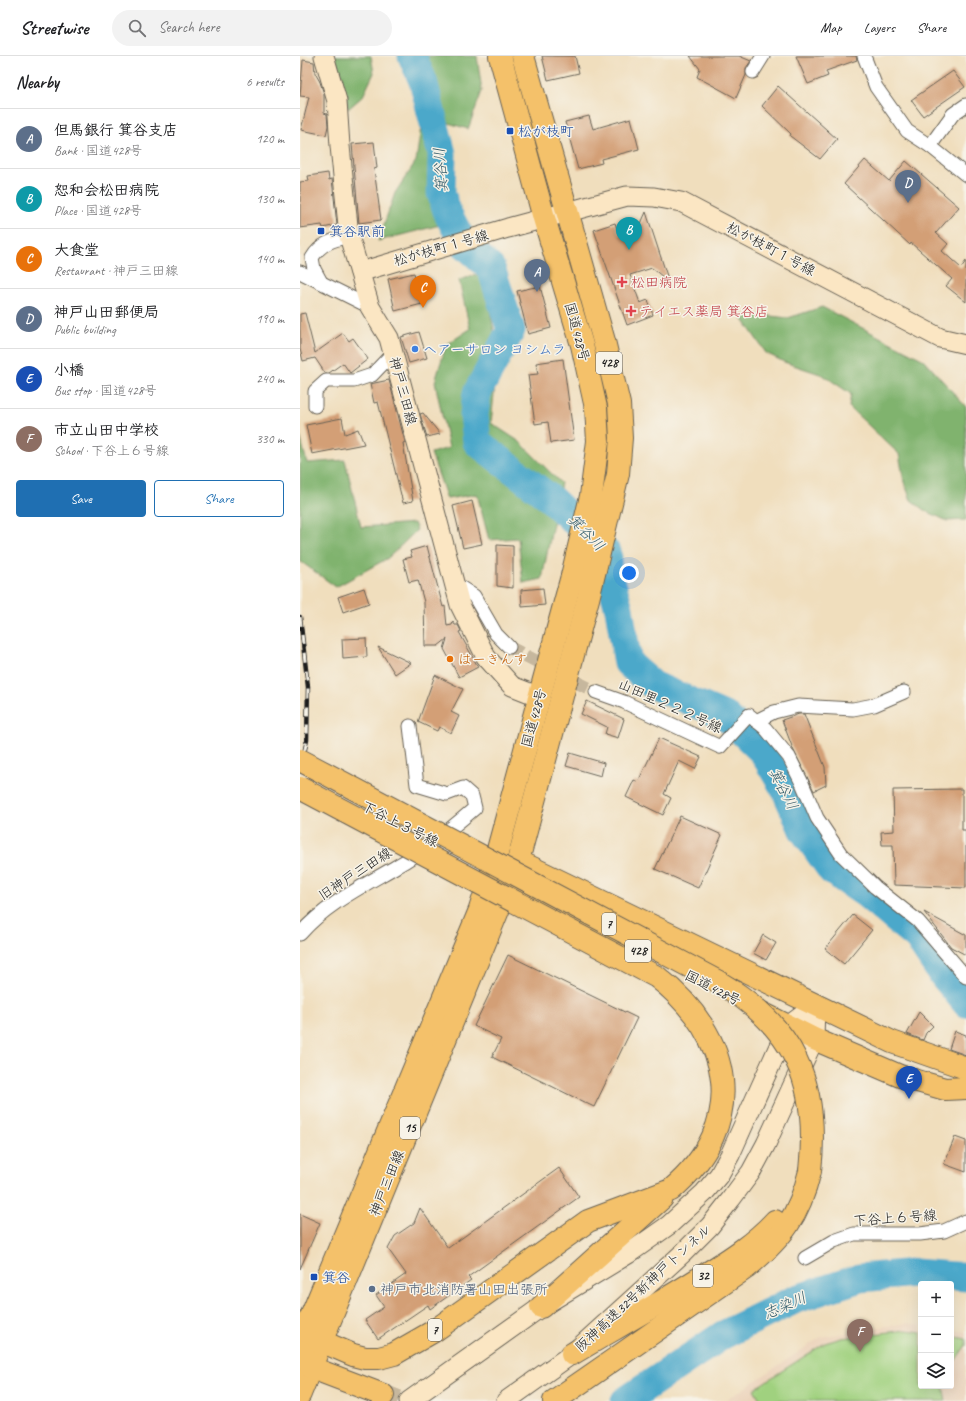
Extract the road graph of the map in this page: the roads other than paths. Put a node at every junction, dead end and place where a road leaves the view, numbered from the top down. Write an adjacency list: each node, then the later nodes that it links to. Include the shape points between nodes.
1 (324, 56): 12 (street, 神戸三田線, via 337,100)
2 (500, 56): 11 (highway, 国道428号 / 428)
3 (523, 56): 10 (highway, 国道428号 / 428)
4 (763, 56): 6 (street)
5 (864, 56): 8 (street, via 876,87 906,131)
6 (754, 72)
7 (966, 105): 8 (street, via 953,114)
8 (930, 146): 9 (street)
9 (966, 175)
10 (567, 212): 11 (street, 松が枝町１号線); 17 (street, 松が枝町１号線, via 627,196 681,202 940,338); 29 (highway, 国道428号 / 428, via 604,341 619,404 621,438 618,474 588,599)
11 (544, 218): 14 (street, 松が枝町１号線); 24 (highway, 国道428号 / 428, via 582,345 596,408 598,441 591,496)
12 (349, 236): 14 (street, 神戸三田線); 15 (street, via 330,241 317,249 312,258)
13 (300, 272): 15 (street)
14 (360, 272): 16 (street, 神戸三田線)
15 (321, 282): 16 (street)
16 (370, 307): 18 (street, 神戸三田線, via 389,338)
17 (966, 344)
18 (393, 353): 19 (street, via 372,375 354,381 326,380 315,390); 20 (street, 神戸三田線)
19 (316, 406)
20 (454, 583): 21 (street, via 474,596 496,634); 24 (street, 神戸三田線, via 460,604 486,658 512,686)
21 (509, 647)
22 (596, 692): 25 (street, 山田里２２２号線, via 624,702 720,747)
23 (904, 692): 25 (street, via 874,705 853,709 798,706)
24 (540, 697): 30 (highway, 国道428号 / 428)
25 (750, 721): 33 (street, via 765,728 789,757 817,818 841,854 875,887 918,921)
26 (410, 726): 28 (street, 旧神戸三田線, via 417,785 447,794 463,788 472,796 475,808)
27 (303, 775): 28 (street, 下谷上３号線); 39 (highway, 7, bridge, via 738,993 755,1007 785,1040 804,1079 813,1123); 40 (highway, 7, bridge, via 656,978 674,991 690,1008 703,1025 720,1066 721,1109 718,1128 710,1145 686,1178)
28 (431, 842): 30 (street, 下谷上３号線); 32 (street, 旧神戸三田線, via 399,866 350,893 308,924)
29 (518, 861): 30 (street); 31 (main road, 神戸三田線 / 15); 34 (highway, 国道428号 / 428)
30 (493, 868): 31 (highway, 国道428号 / 428); 44 (main road, 神戸三田線 / 15, via 476,918)
31 (509, 886): 35 (highway, 国道428号 / 428); 45 (main road, 神戸三田線 / 15)
32 (300, 934)
33 (966, 977)
34 (814, 1006): 35 (street, 阪神高速32号新神戸トンネル); 36 (street, 阪神高速32号新神戸トンネル / 32); 37 (highway, 国道428号 / 428, via 892,1042)
35 (788, 1026): 36 (highway, 国道428号 / 428); 43 (street, 阪神高速32号新神戸トンネル, via 730,1155 719,1175 704,1193 688,1210 650,1240)
36 (814, 1039): 38 (highway, 国道428号 / 428, via 900,1076 945,1089); 47 (street, 阪神高速32号新神戸トンネル / 32, via 766,1144 751,1172 731,1199 710,1226 683,1253)
37 (966, 1068)
38 (966, 1088)
39 (810, 1170): 47 (highway, 32, via 787,1207 753,1241 679,1291); 53 (highway, via 798,1210 787,1227 761,1255)
40 (671, 1190): 43 (highway, 7); 45 (highway, 7, via 588,1221 434,1331 394,1354 365,1358)
41 (966, 1221): 42 (street, 下谷上６号線, via 944,1231 920,1234 854,1234 834,1241)
42 (805, 1258)
43 (541, 1307): 51 (street, 阪神高速32号新神戸トンネル)
44 (300, 1342)
45 (323, 1342): 46 (highway); 48 (main road, 神戸三田線 / 15)
46 (300, 1347)
47 (572, 1354): 52 (street, 阪神高速32号新神戸トンネル / 32)
48 (306, 1359): 49 (highway); 50 (main road, 神戸三田線 / 15)
49 (382, 1394)
50 (300, 1395)
51 (409, 1401)
52 (506, 1401)
53 (554, 1401)

